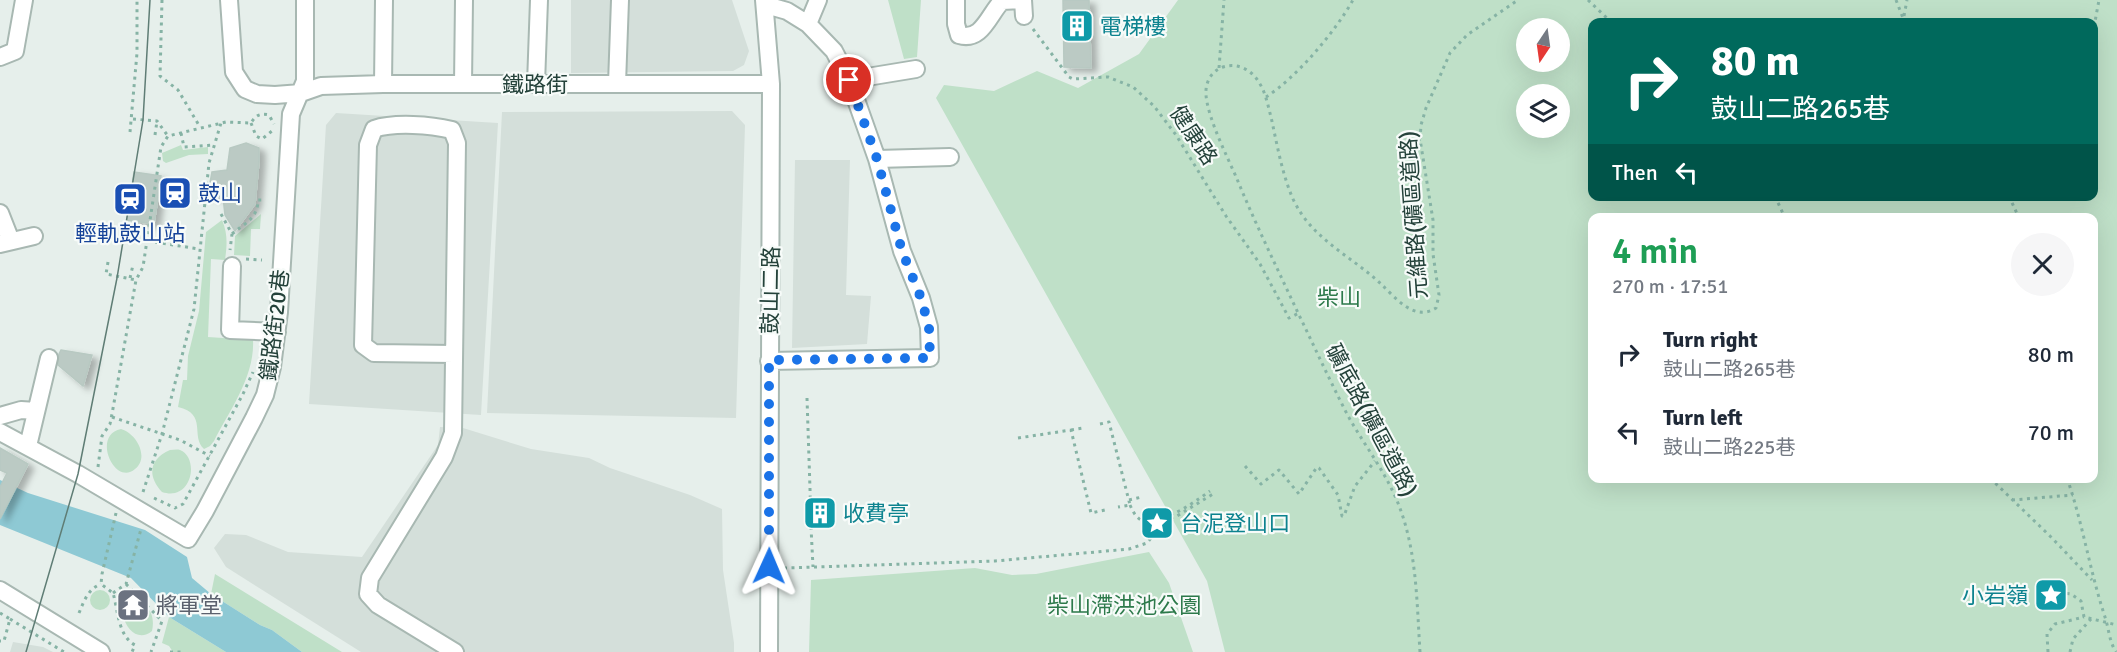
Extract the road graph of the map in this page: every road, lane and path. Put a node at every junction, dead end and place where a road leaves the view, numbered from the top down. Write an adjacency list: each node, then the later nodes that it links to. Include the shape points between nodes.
1 (24, 0): 26 (street, via 15,51)
2 (137, 0): 37 (path)
3 (162, 0): 41 (path, via 160,76 178,90)
4 (229, 0): 35 (street, 鐵路街, via 238,81 257,94)
5 (305, 0): 35 (street, 鐵路街20巷, via 305,81)
6 (384, 0): 30 (street)
7 (464, 0): 31 (street)
8 (539, 0): 32 (street)
9 (620, 0): 33 (street)
10 (818, 0): 25 (street)
11 (956, 0): 20 (street, via 956,28 959,34 969,36 978,33 1002,2)
12 (1224, 0): 27 (path)
13 (1353, 0): 36 (path, via 1288,81)
14 (1518, 0): 46 (path, 元維路(礦區道路), via 1467,35 1450,53 1426,108)
15 (1588, 0): 21 (path)
16 (1896, 0): 22 (path)
17 (1907, 0): 23 (path)
18 (2099, 0): 24 (path)
19 (765, 2): 25 (street); 34 (street, 鼓山二路)
20 (1024, 5): 65 (path, 健康路, via 1069,77 1108,77 1133,87 1154,106 1260,264 1289,318)
21 (1607, 18)
22 (1902, 18)
23 (1903, 18)
24 (2096, 18)
25 (808, 24): 29 (street, via 834,51)
26 (0, 57)
27 (1219, 68): 36 (path, 元維路(礦區道路), via 1235,66 1250,71); 65 (path, via 1206,88 1210,110 1255,223)
28 (916, 69): 29 (street)
29 (849, 80): 50 (street)
30 (383, 84): 31 (street, 鐵路街); 35 (street, 鐵路街, via 321,86)
31 (463, 84): 32 (street, 鐵路街)
32 (537, 84): 33 (street, 鐵路街)
33 (617, 84): 34 (street, 鐵路街)
34 (771, 84): 69 (street, 鼓山二路)
35 (301, 93): 66 (street, 鐵路街20巷, via 291,114)
36 (1266, 97): 46 (path, 元維路(礦區道路), via 1286,180 1303,216 1329,245 1376,279 1403,305 1411,311 1430,312 1438,304 1439,284)
37 (132, 119): 38 (path); 42 (path)
38 (157, 121): 44 (path); 45 (path)
39 (220, 123): 40 (path); 41 (path); 47 (path)
40 (251, 123): 40 (path, via 256,136 262,138 272,131 274,124 269,115 261,114)
41 (201, 128): 43 (path)
42 (130, 132)
43 (181, 133): 45 (path); 47 (path, via 184,147)
44 (155, 135)
45 (168, 136): 56 (path, via 161,147)
46 (1420, 139): 48 (path)
47 (214, 145): 58 (path)
48 (1408, 153)
49 (950, 158): 50 (street)
50 (877, 159): 69 (street, via 902,251 929,327 930,358)
51 (265, 201): 54 (path, via 258,200 255,214)
52 (0, 213): 57 (street)
53 (221, 214): 54 (path)
54 (232, 234): 59 (path)
55 (34, 236): 57 (street)
56 (147, 241): 58 (path); 64 (path, via 143,267)
57 (5, 243)
58 (199, 249): 79 (path, via 194,309)
59 (234, 260): 60 (path); 66 (street, via 230,330)
60 (262, 261)
61 (108, 262): 63 (path, via 106,274)
62 (133, 265): 63 (path)
63 (130, 279): 64 (path)
64 (136, 280): 74 (path)
65 (1299, 313): 83 (path, 礦底路(礦區道路), via 1340,400)
66 (277, 332): 81 (street, 鐵路街20巷, via 265,395 188,539)
67 (454, 354): 67 (street, via 456,143 452,130 384,125 374,129 368,145 363,345 374,354); 124 (street, via 453,433 444,457 370,579 368,594 378,605)
68 (49, 358): 72 (street)
69 (769, 360): 125 (street, 鼓山二路)
70 (254, 369): 82 (path)
71 (807, 398): 97 (path)
72 (36, 411): 73 (street, via 21,410); 81 (street)
73 (0, 416)
74 (112, 417): 79 (path); 85 (path, via 102,436)
75 (1100, 424): 93 (path, via 1109,422)
76 (1083, 428): 77 (path)
77 (1071, 430): 80 (path); 95 (path, via 1091,513)
78 (0, 432): 81 (street)
79 (162, 434): 82 (path); 88 (path, via 143,492)
80 (1018, 438)
81 (28, 446)
82 (210, 456): 91 (path, via 183,504 175,508)
83 (1376, 460): 84 (path, via 1355,486 1344,516 1338,495 1319,468 1299,494 1279,470 1261,484); 126 (path, 礦底路(礦區道路), via 1403,515 1414,565)
84 (1245, 466)
85 (97, 470)
86 (1994, 483): 92 (path)
87 (2069, 483): 89 (path)
88 (134, 488)
89 (2073, 495): 92 (path); 104 (path)
90 (1142, 497): 93 (path)
91 (153, 498)
92 (2012, 500): 104 (path)
93 (1130, 503): 94 (path); 99 (path, via 1137,518)
94 (1118, 507)
95 (1105, 510)
96 (116, 512): 105 (path)
97 (811, 519)
98 (1156, 519): 99 (path, via 1184,509 1211,492 1177,516)
99 (1153, 524): 102 (path, via 1155,533 1150,541 1129,549 995,561)
100 (142, 526): 106 (path)
101 (811, 527): 102 (path)
102 (813, 567): 103 (path)
103 (778, 568)
104 (2093, 581): 115 (path)
105 (101, 584): 108 (path); 111 (path, via 89,593)
106 (126, 584): 108 (path); 121 (path, via 162,621)
107 (0, 590): 119 (street)
108 (113, 593): 120 (path, via 127,641 135,645)
109 (2050, 595): 112 (path, via 2042,599 2049,606 2062,593 2071,594 2081,601)
110 (0, 613): 113 (path)
111 (79, 613)
112 (2084, 617): 114 (path); 127 (path, via 2055,624 2047,634)
113 (10, 619): 117 (path, via 4,640); 118 (path)
114 (2091, 619): 115 (path); 128 (path, via 2073,639)
115 (2107, 624): 116 (path); 129 (path)
116 (2117, 625)
117 (0, 641)
118 (64, 652)
119 (101, 652)
120 (132, 652)
121 (151, 652)
122 (170, 652): 123 (path)
123 (182, 652)
124 (455, 652)
125 (769, 652)
126 (1420, 652)
127 (2048, 652)
128 (2070, 652)
129 (2116, 652)

